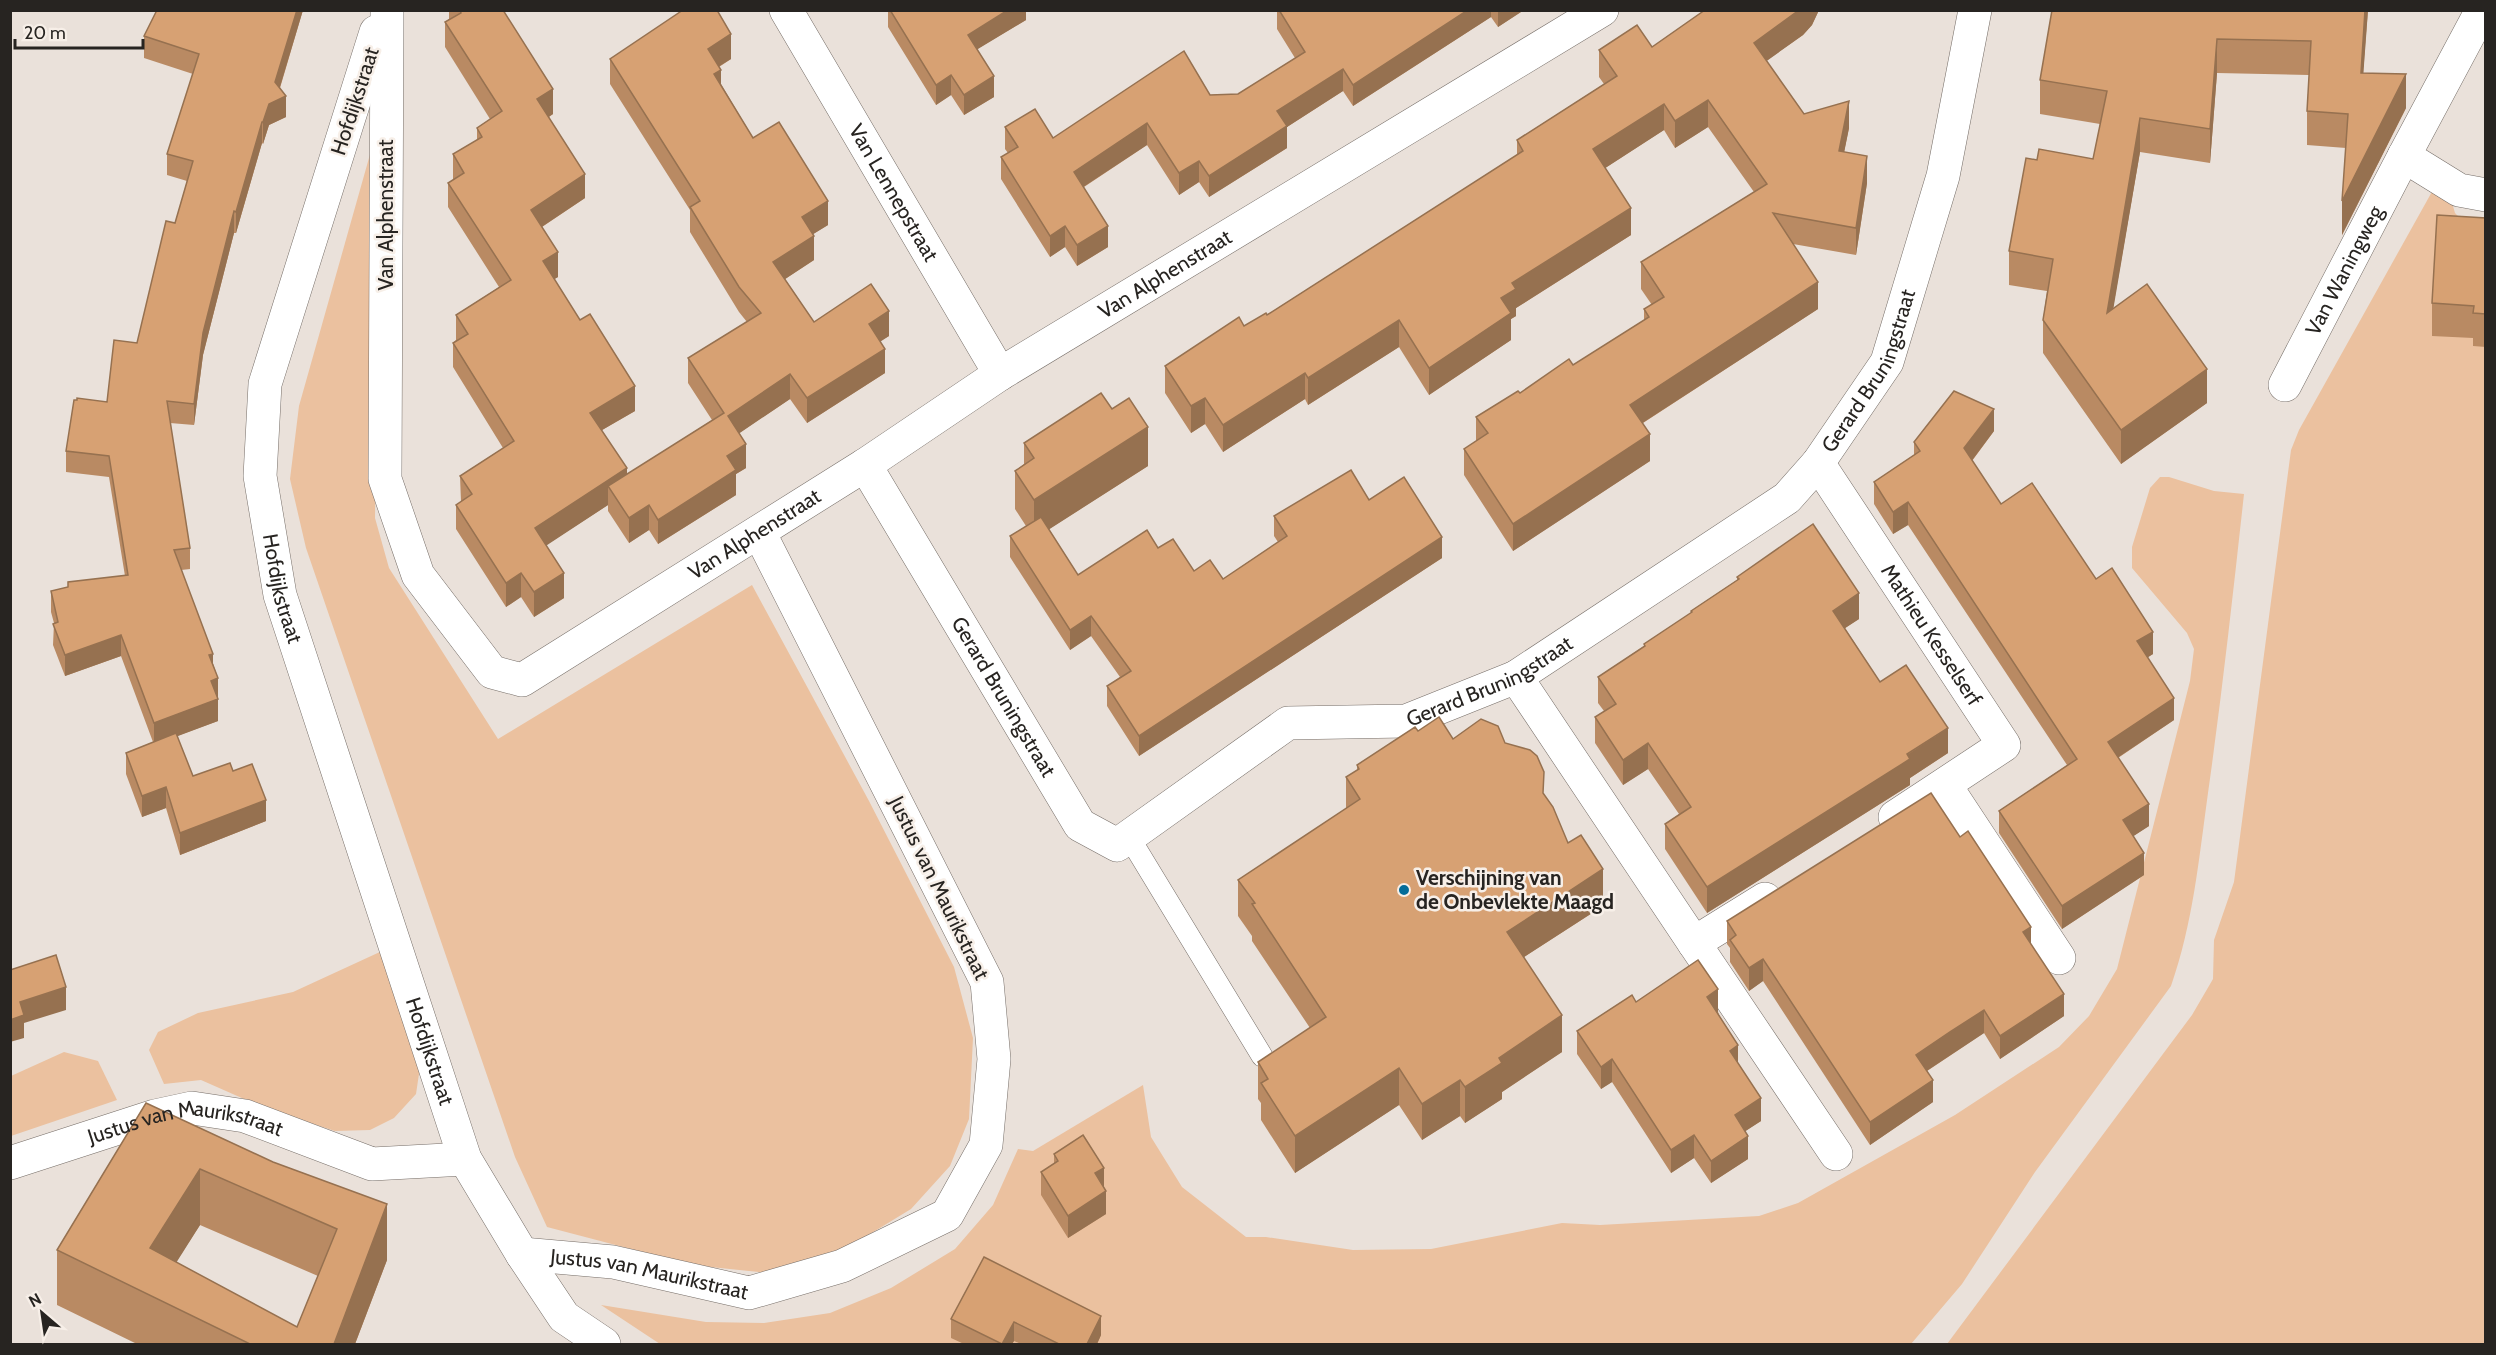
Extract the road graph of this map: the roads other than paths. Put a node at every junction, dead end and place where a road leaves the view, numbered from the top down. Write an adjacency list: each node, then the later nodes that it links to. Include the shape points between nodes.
1 (385, 10): 12 (street, Van Alphenstraat, via 385,479 418,575 492,672 522,680); 22 (street, Hofdijkstraat, via 266,384 260,476 280,595)
2 (786, 10): 8 (street, Van Lennepstraat)
3 (1602, 10): 8 (street, Van Alphenstraat)
4 (1975, 10): 10 (street, Gerard Bruningstraat, via 1943,176 1887,362)
5 (2482, 10): 6 (street, Van Waningweg)
6 (2404, 156): 7 (street, via 2459,190); 9 (street, Van Waningweg)
7 (2486, 195)
8 (1000, 374): 11 (street, Van Alphenstraat)
9 (2284, 385)
10 (1818, 463): 13 (street, Gerard Bruningstraat, via 1787,498); 14 (street, Mathieu Kesselserf, via 2004,745)
11 (865, 465): 12 (street, Van Alphenstraat); 16 (street, Gerard Bruningstraat, via 1080,825 1117,845)
12 (759, 532): 24 (street, Justus van Maurikstraat, via 987,982 994,1059 986,1145 947,1215 842,1266 749,1293 613,1262)
13 (1516, 678): 16 (street, Gerard Bruningstraat, via 1406,722 1288,723); 18 (street)
14 (1945, 785): 15 (street, Mathieu Kesselserf); 19 (street)
15 (1865, 836)
16 (1129, 837): 20 (lane)
17 (1795, 880): 18 (street)
18 (1694, 943): 21 (street)
19 (2059, 958)
20 (1262, 1056)
21 (1836, 1154)
22 (465, 1159): 23 (street, Justus van Maurikstraat, via 372,1164 245,1116 192,1108 155,1116); 24 (street, Hofdijkstraat)
23 (10, 1163)
24 (522, 1254): 25 (street, Hofdijkstraat, via 564,1317)
25 (604, 1344)

